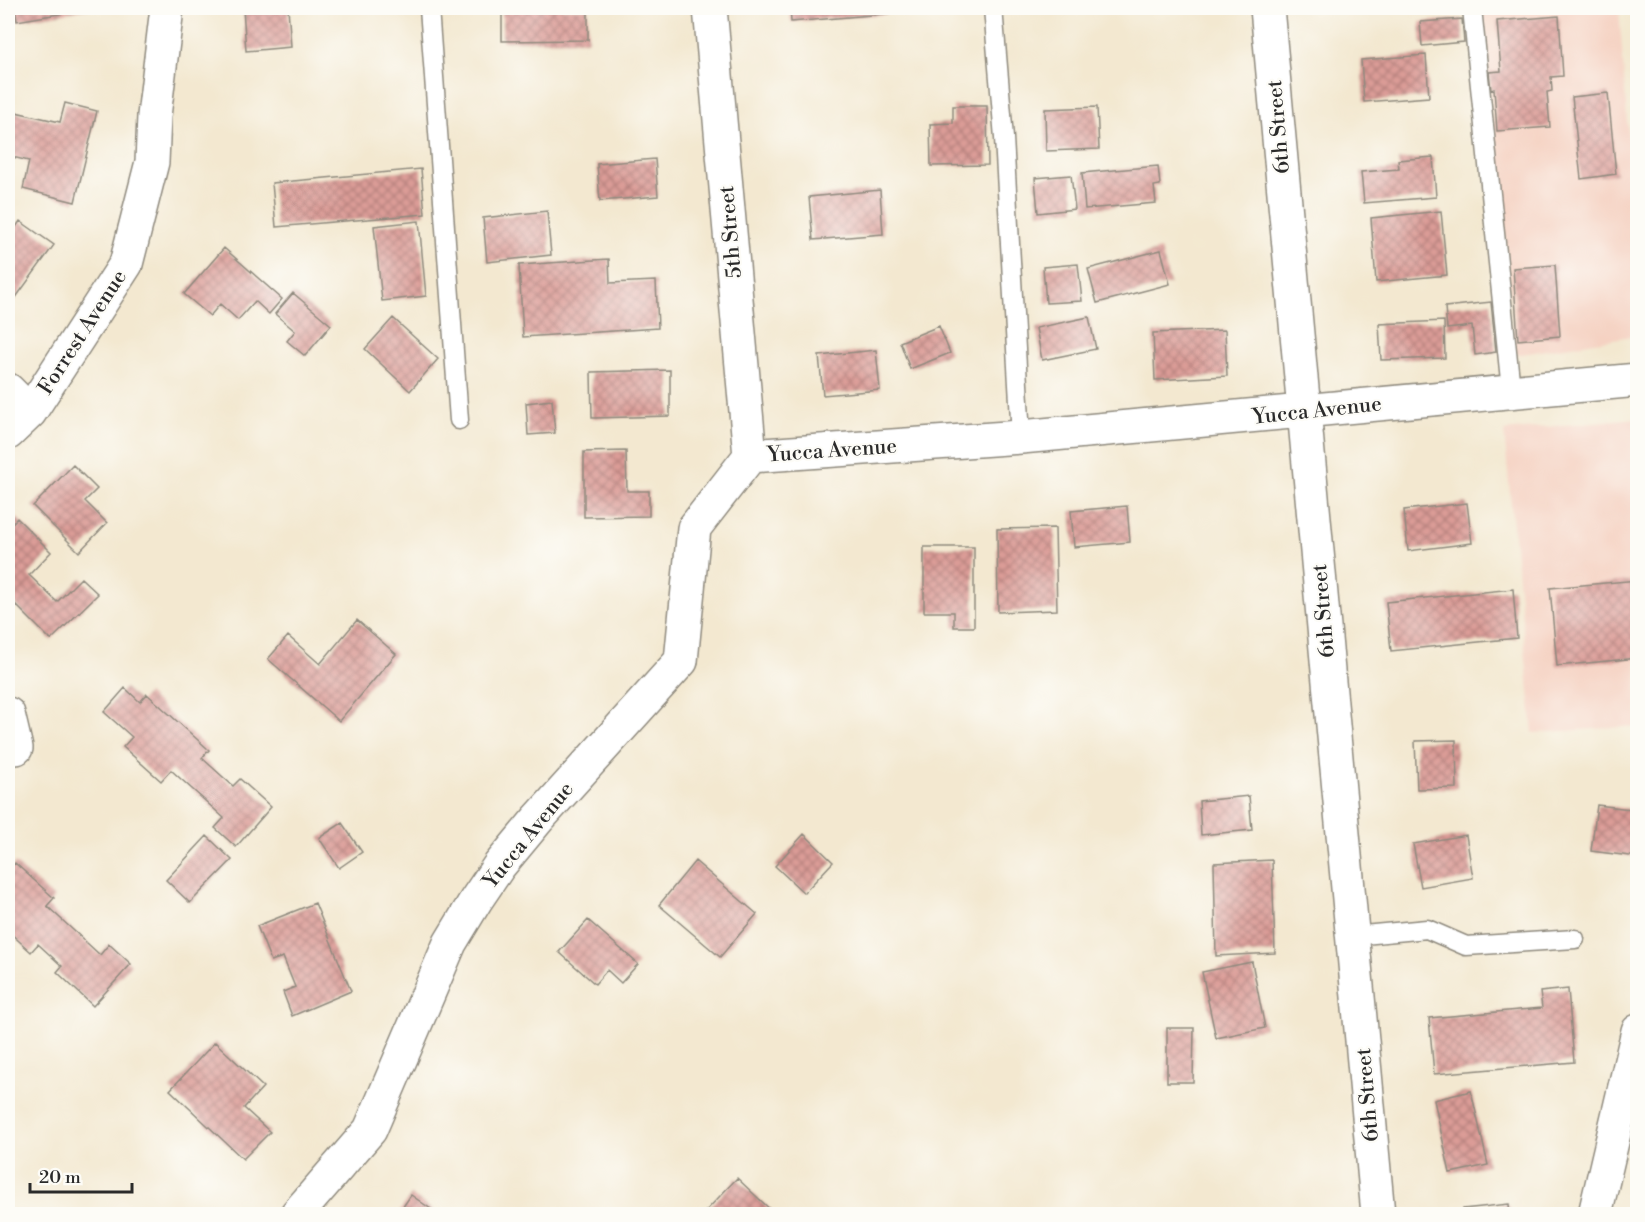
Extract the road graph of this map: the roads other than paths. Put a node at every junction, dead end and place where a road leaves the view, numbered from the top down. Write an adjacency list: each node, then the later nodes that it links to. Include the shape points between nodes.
1 (167, 8): 10 (street, Forrest Avenue, via 152,162 126,264)
2 (429, 8): 11 (lane)
3 (710, 8): 13 (street, 5th Street)
4 (993, 8): 12 (lane)
5 (1267, 8): 9 (street, 6th Street)
6 (1472, 8): 8 (lane)
7 (1638, 380): 8 (street, Yucca Avenue)
8 (1511, 390): 9 (street, Yucca Avenue)
9 (1304, 411): 12 (street, Yucca Avenue); 16 (street, 6th Street)
10 (15, 412)
11 (459, 420)
12 (1021, 437): 13 (street, Yucca Avenue)
13 (750, 456): 19 (street, Yucca Avenue, via 694,528 681,661 538,819 493,875 450,943 370,1130)
14 (8, 714): 15 (street)
15 (16, 748)
16 (1353, 936): 17 (lane, via 1427,929 1466,946); 20 (street, 6th Street)
17 (1575, 939)
18 (1638, 1031): 21 (street)
19 (297, 1215)
20 (1378, 1215)
21 (1594, 1215)

